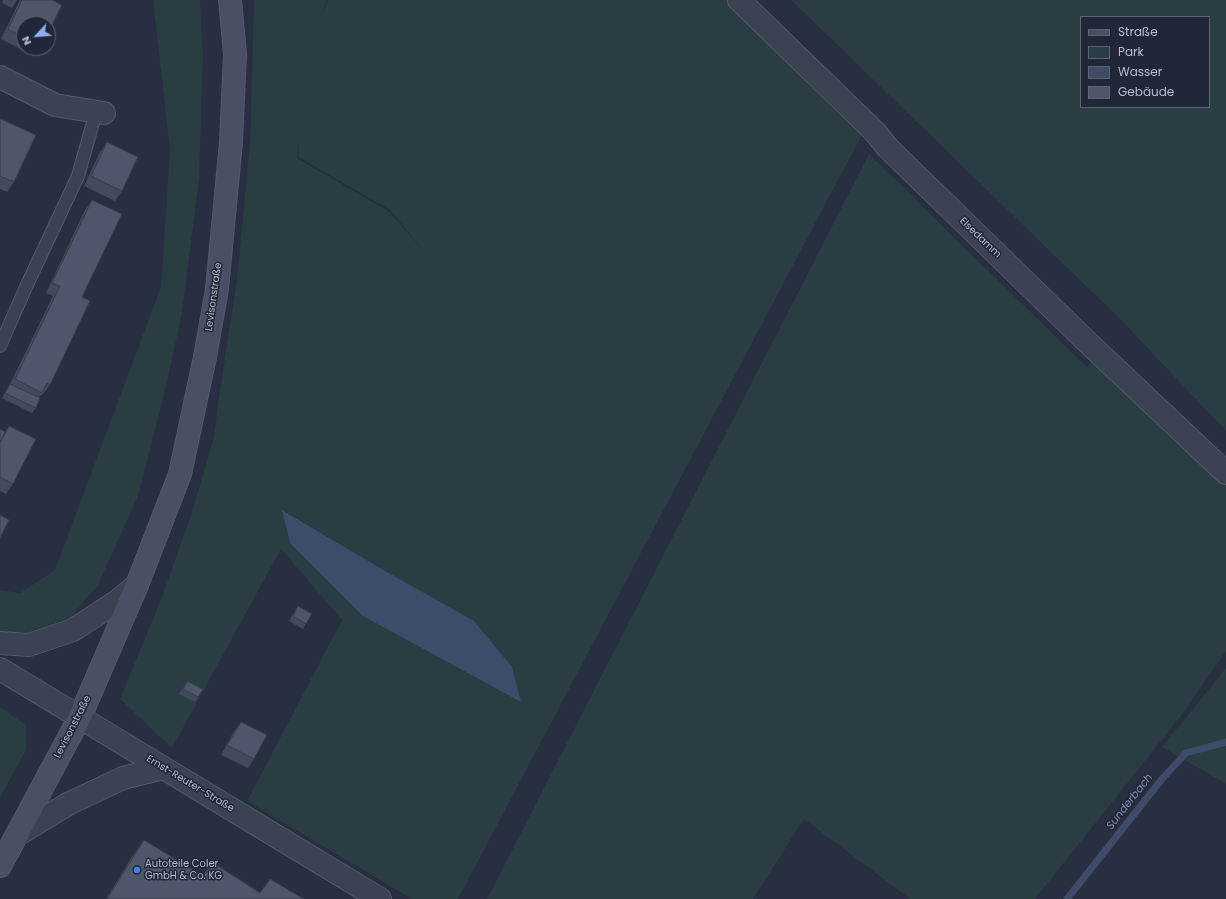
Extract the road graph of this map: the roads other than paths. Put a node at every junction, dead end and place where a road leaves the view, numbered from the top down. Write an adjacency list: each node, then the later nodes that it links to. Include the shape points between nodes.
1 (230, 0): 7 (main road, Levisonstraße, via 235,54 231,142 217,289 180,474)
2 (738, 0): 6 (street, Elsedamm, via 1083,338)
3 (0, 77): 4 (street, via 55,106)
4 (100, 112): 5 (lane, via 78,176)
5 (0, 346)
6 (1226, 473)
7 (137, 585): 8 (street, Levisonstraße, via 73,630 29,645); 10 (main road, Levisonstraße)
8 (0, 642)
9 (0, 669): 10 (street, Ernst-Reuter-Straße)
10 (80, 717): 11 (street, Ernst-Reuter-Straße); 12 (main road, Levisonstraße)
11 (163, 768): 12 (street, via 123,778 68,804); 14 (street, Ernst-Reuter-Straße)
12 (17, 835): 13 (main road, Levisonstraße)
13 (0, 866)
14 (380, 899)

